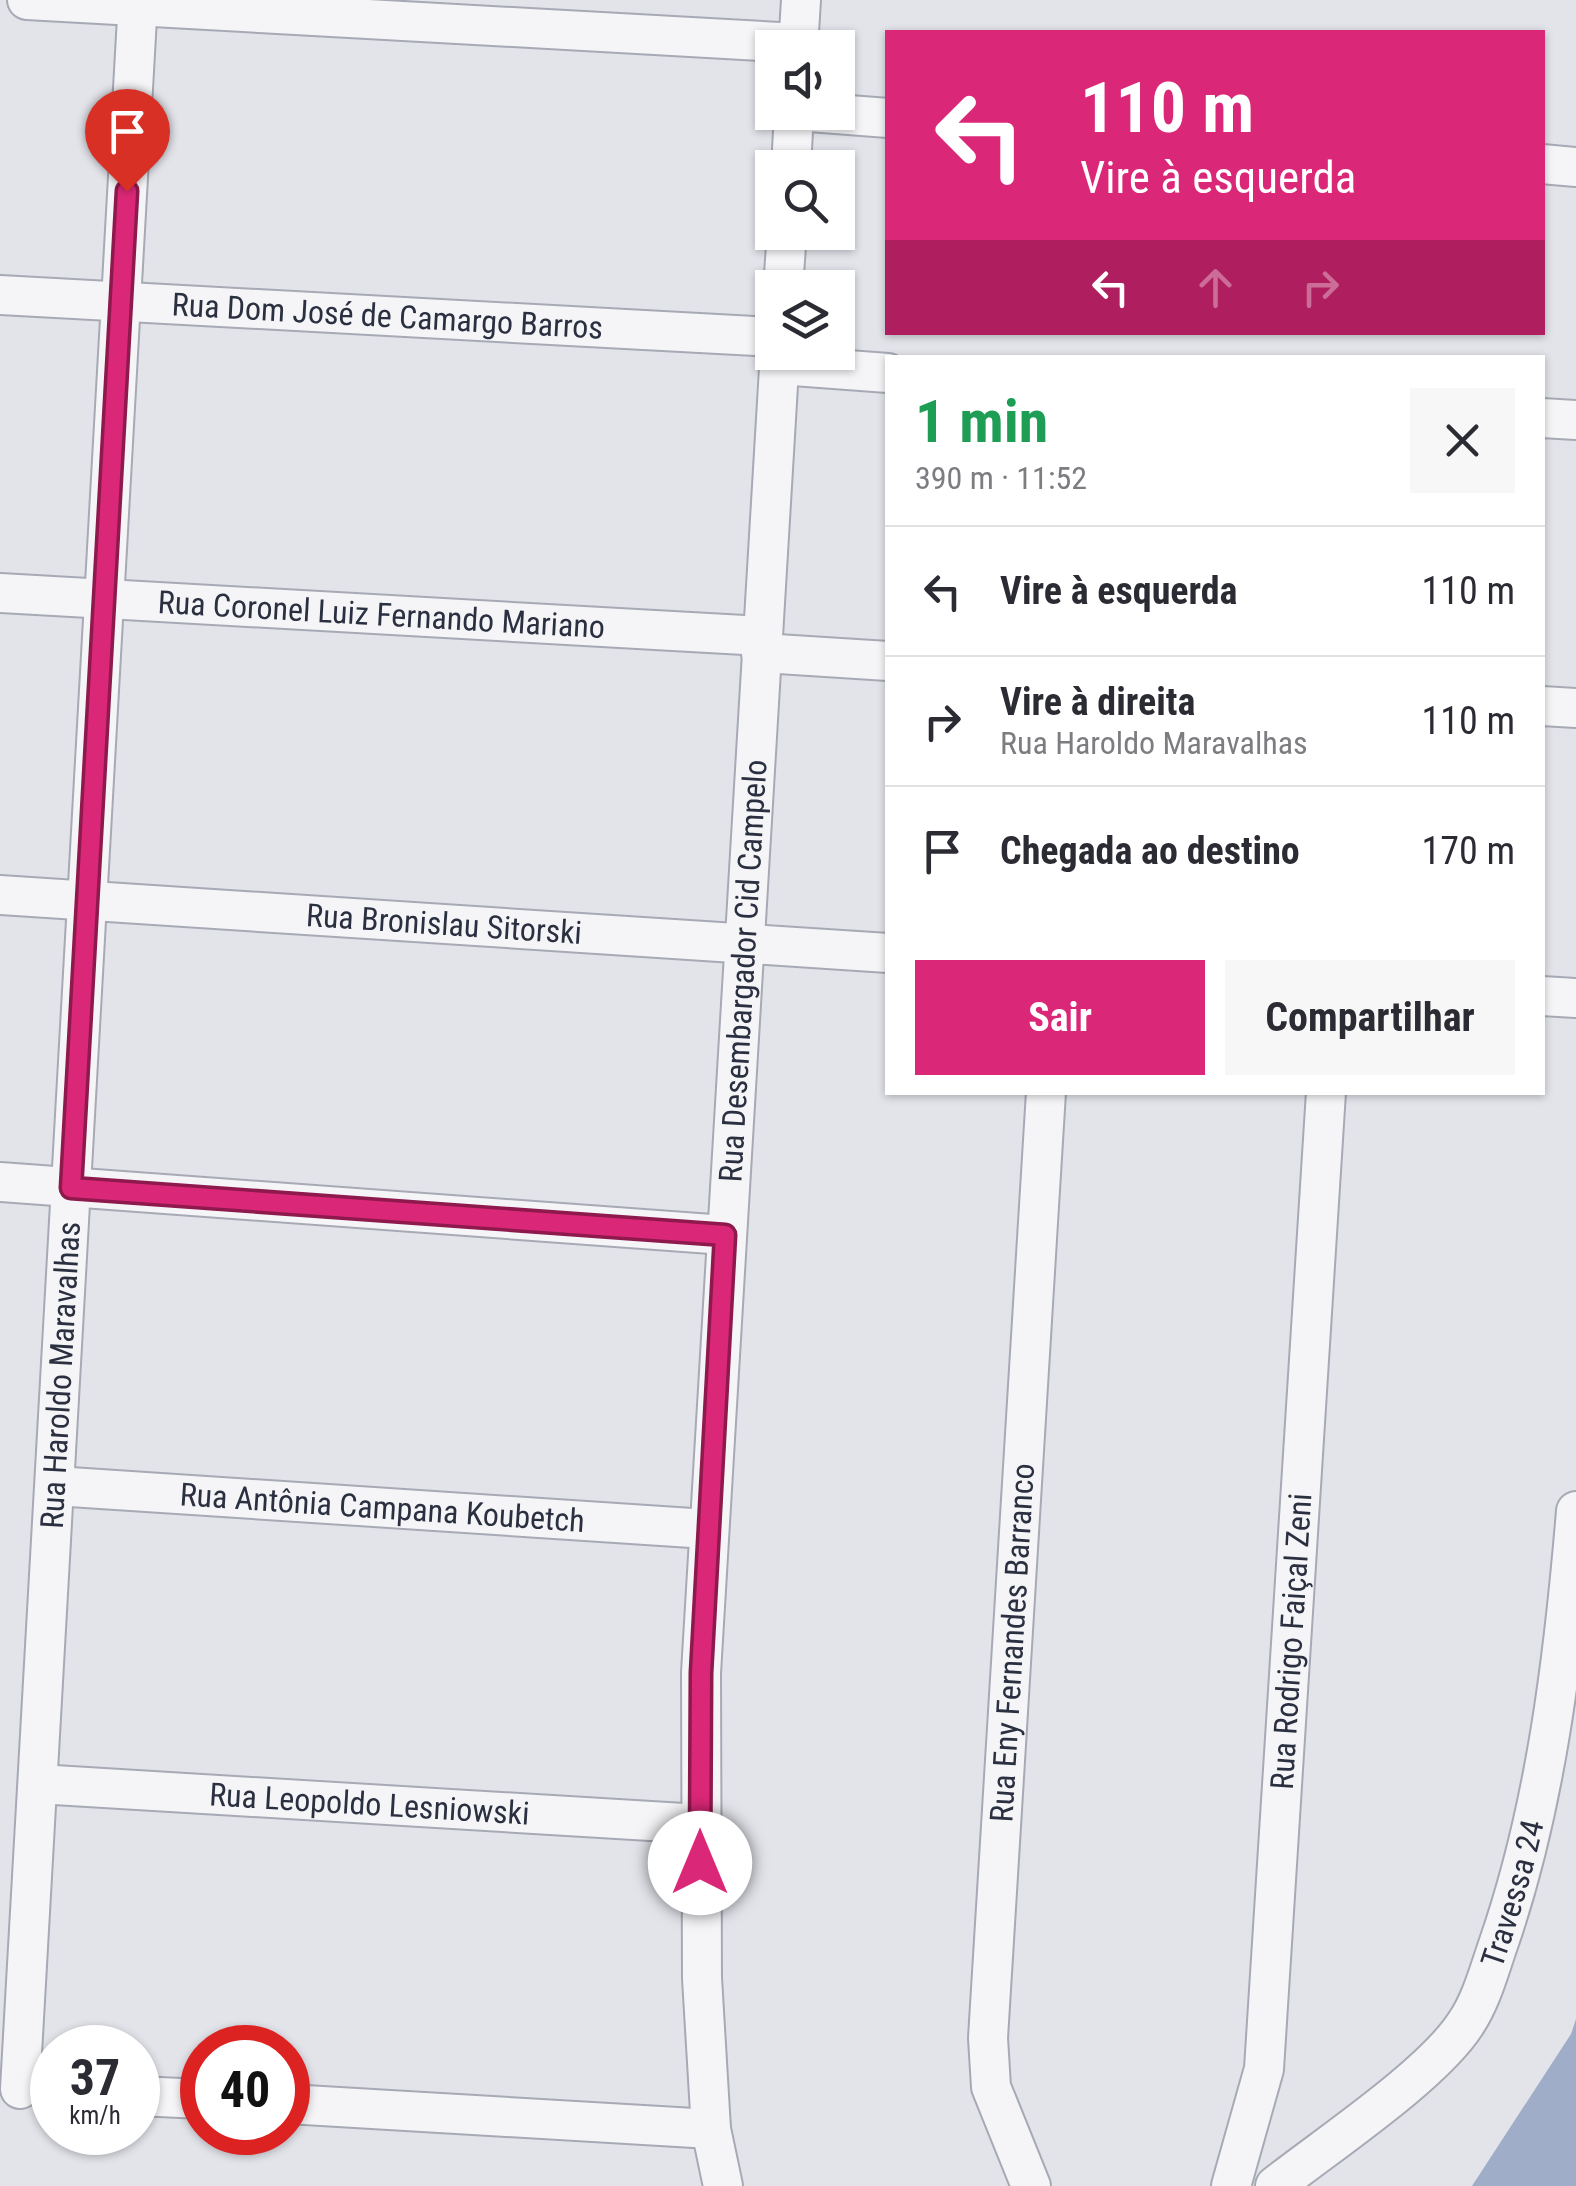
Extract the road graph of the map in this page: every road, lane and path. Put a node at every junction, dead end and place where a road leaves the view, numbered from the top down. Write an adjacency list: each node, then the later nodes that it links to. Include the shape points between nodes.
1 (27, 0): 3 (street)
2 (801, 0): 4 (street)
3 (138, 3): 5 (street); 11 (street, Rua Haroldo Maravalhas)
4 (799, 30)
5 (755, 42)
6 (855, 115): 7 (street)
7 (885, 118)
8 (1545, 164): 9 (street)
9 (1576, 167)
10 (0, 296): 11 (street, Rua Dom José de Camargo Barros)
11 (121, 302): 12 (street, Rua Dom José de Camargo Barros); 19 (street, Rua Haroldo Maravalhas)
12 (755, 350)
13 (855, 367): 15 (street, Rua Dom José de Camargo Barros)
14 (776, 370): 20 (street, Rua Desembargador Cid Campelo)
15 (885, 372)
16 (1545, 418): 17 (street)
17 (1576, 420)
18 (0, 593): 19 (street, Rua Coronel Luiz Fernando Mariano)
19 (104, 599): 20 (street, Rua Coronel Luiz Fernando Mariano); 25 (street, Rua Haroldo Maravalhas)
20 (761, 644): 21 (street, Rua Coronel Luiz Fernando Mariano); 26 (street, Rua Desembargador Cid Campelo)
21 (885, 661)
22 (1545, 706): 23 (street)
23 (1576, 708)
24 (0, 896): 25 (street, Rua Bronislau Sitorski)
25 (87, 901): 26 (street, Rua Bronislau Sitorski); 33 (street, Rua Haroldo Maravalhas)
26 (743, 944): 27 (street, Rua Bronislau Sitorski); 34 (street, Rua Desembargador Cid Campelo)
27 (885, 953)
28 (1545, 996): 29 (street)
29 (1576, 998)
30 (1046, 1095): 44 (street, Rua Eny Fernandes Barranco, via 988,2038 991,2087)
31 (1326, 1095): 45 (street, Rua Rodrigo Faiçal Zeni, via 1264,2069)
32 (0, 1182): 33 (street)
33 (71, 1188): 34 (street); 35 (street, Rua Haroldo Maravalhas)
34 (725, 1235): 37 (street, Rua Desembargador Cid Campelo)
35 (54, 1486): 37 (street, Rua Antônia Campana Koubetch); 38 (street, Rua Haroldo Maravalhas)
36 (1576, 1511): 46 (street, Travessa 24, via 1564,1638 1532,1818 1510,1911 1467,2022 1443,2051)
37 (707, 1529): 39 (street, Rua Desembargador Cid Campelo)
38 (38, 1784): 39 (street, Rua Leopoldo Lesniowski); 40 (street, Rua Haroldo Maravalhas)
39 (700, 1824): 42 (street, Rua Desembargador Cid Campelo)
40 (24, 2089)
41 (310, 2105): 42 (street)
42 (712, 2129): 43 (street, Rua Desembargador Cid Campelo)
43 (722, 2186)
44 (1030, 2186)
45 (1231, 2186)
46 (1275, 2186)

